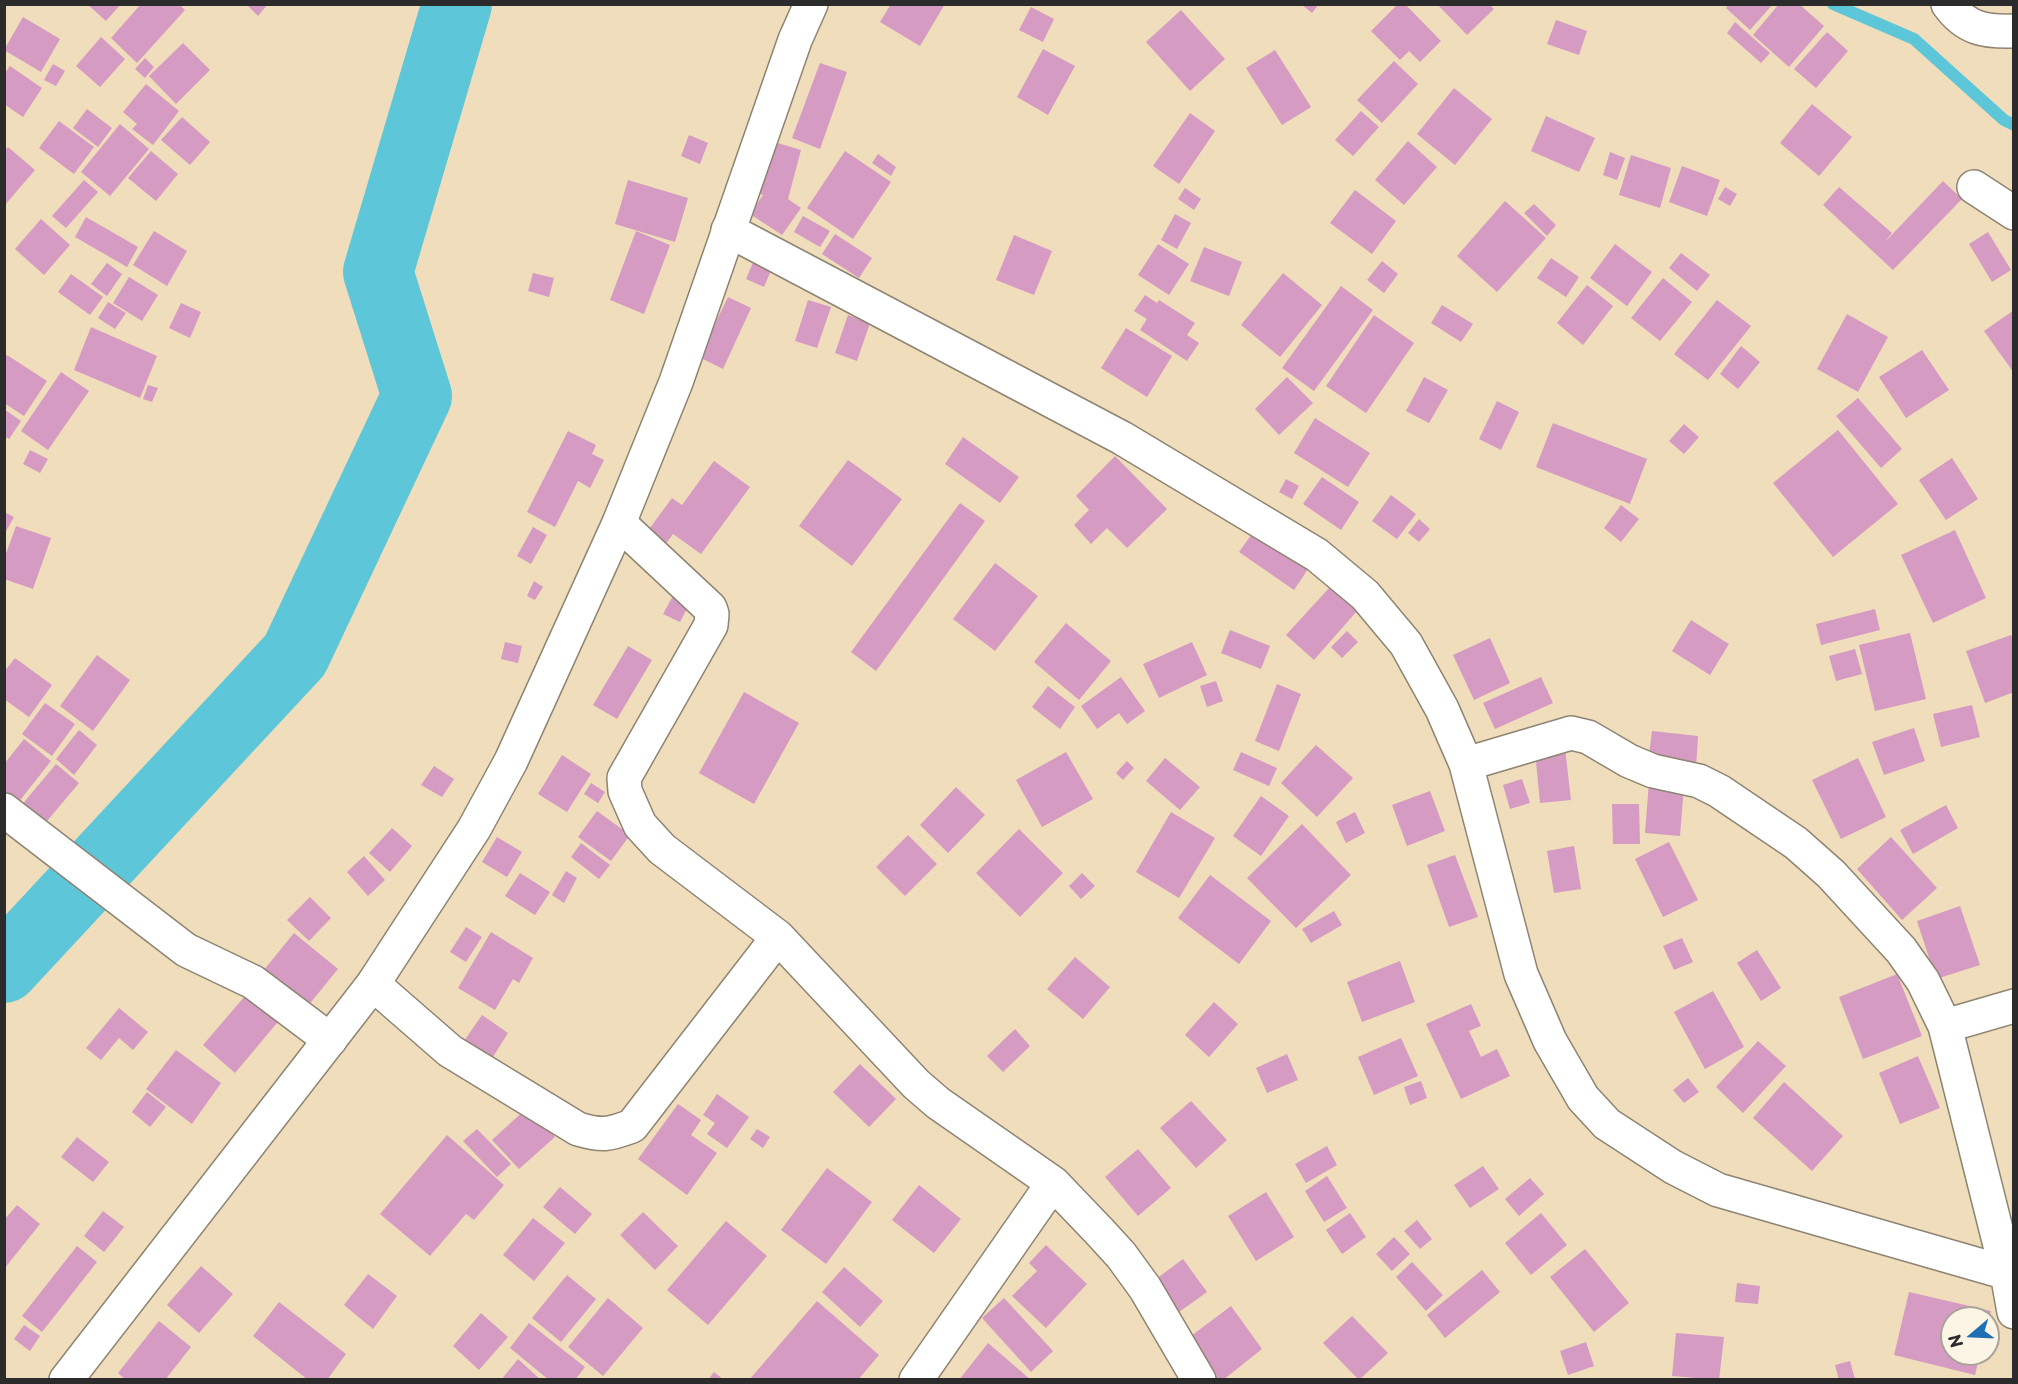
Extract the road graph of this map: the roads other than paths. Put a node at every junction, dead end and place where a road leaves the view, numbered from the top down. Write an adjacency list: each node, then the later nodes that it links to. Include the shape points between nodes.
1 (811, 4): 6 (main road)
2 (1948, 4): 3 (main road, via 1973,27)
3 (2013, 31)
4 (1974, 187): 5 (main road)
5 (2013, 213)
6 (728, 230): 7 (main road, via 676,382); 8 (main road, via 1122,438 1317,555 1365,595 1406,644 1442,709)
7 (620, 523): 10 (main road, via 712,614 711,626 627,770 625,791 640,825 662,849); 11 (main road, via 511,760 474,829)
8 (1466, 764): 13 (main road, via 1571,733 1588,737 1653,771 1700,781 1719,791 1796,843 1831,874 1901,950 1923,981); 16 (main road, via 1521,974 1550,1041 1583,1098 1607,1124 1673,1167 1718,1190)
9 (4, 810): 14 (main road, via 186,950 253,982)
10 (778, 937): 11 (main road, via 632,1126 599,1135 578,1129 450,1051); 15 (main road, via 916,1084)
11 (373, 984): 14 (main road)
12 (2013, 1006): 13 (main road)
13 (1945, 1026): 16 (main road)
14 (330, 1040): 18 (main road)
15 (1053, 1183): 19 (main road); 20 (main road, via 1121,1255)
16 (2007, 1273): 17 (main road)
17 (2013, 1312)
18 (72, 1378)
19 (916, 1380)
20 (1199, 1380)

